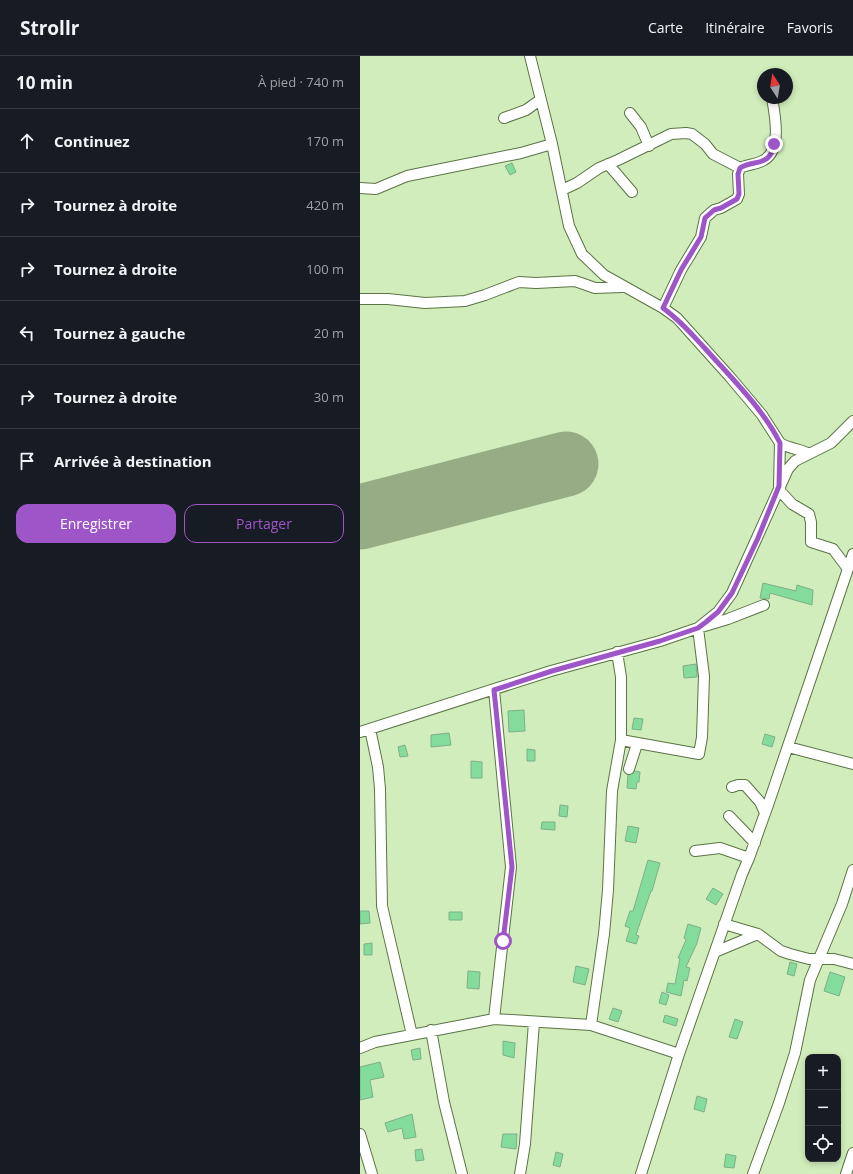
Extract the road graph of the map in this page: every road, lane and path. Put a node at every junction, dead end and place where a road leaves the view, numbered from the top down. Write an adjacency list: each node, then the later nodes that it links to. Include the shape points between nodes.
1 (530, 56): 2 (street)
2 (540, 100): 5 (street, via 526,110); 6 (street)
3 (773, 104): 9 (street, via 777,124 773,152 766,159)
4 (630, 113): 7 (street, via 641,127)
5 (504, 118)
6 (552, 144): 10 (street, via 521,153 407,176 376,189); 11 (street)
7 (649, 146): 8 (street); 9 (street, via 671,134 692,134 713,154)
8 (608, 164): 11 (street); 12 (street)
9 (740, 168): 15 (street, via 737,199 714,210 705,218 701,237 681,270)
10 (360, 188)
11 (562, 190): 13 (street, via 569,226 582,254 594,267)
12 (632, 192)
13 (622, 287): 14 (street, via 595,288 575,281 536,284 519,282 465,301 424,303); 15 (street)
14 (360, 299)
15 (663, 308): 17 (street, via 688,329 730,376 762,415)
16 (853, 421): 18 (street, via 831,443)
17 (780, 443): 18 (street); 19 (street)
18 (809, 454): 19 (street, via 792,465)
19 (779, 486): 20 (street, via 787,501 809,514 812,522 812,544 830,548 840,558); 22 (street, via 732,593 718,612)
20 (850, 561): 29 (street)
21 (764, 605): 22 (street, via 728,620)
22 (698, 628): 23 (street); 28 (street, via 704,676 700,752 697,754)
23 (617, 652): 24 (street); 27 (street, via 621,678)
24 (494, 690): 25 (street); 44 (street, via 512,867)
25 (370, 729): 26 (street); 48 (street, via 380,789 382,906)
26 (360, 732)
27 (621, 740): 28 (street); 46 (street, via 612,791 608,890)
28 (637, 744): 31 (street)
29 (788, 747): 30 (street); 33 (street)
30 (853, 764)
31 (629, 769)
32 (732, 787): 33 (street, via 738,784 745,785 756,796)
33 (765, 813): 35 (street)
34 (729, 816): 35 (street)
35 (755, 843): 37 (street)
36 (695, 852): 37 (street, via 720,848)
37 (749, 858): 39 (street)
38 (853, 870): 42 (street)
39 (724, 924): 40 (street); 41 (street)
40 (758, 934): 41 (street); 42 (street, via 790,954 809,959)
41 (715, 952): 50 (street)
42 (819, 958): 43 (street); 57 (street, via 810,980 792,1060 779,1103)
43 (853, 964)
44 (494, 1019): 45 (street); 47 (street)
45 (534, 1022): 46 (street); 55 (street, via 525,1144)
46 (591, 1025): 50 (street)
47 (431, 1030): 48 (street); 54 (street, via 444,1102)
48 (412, 1035): 49 (street, via 374,1042)
49 (360, 1048)
50 (679, 1054): 56 (street)
51 (360, 1134): 53 (street)
52 (853, 1153): 58 (street)
53 (372, 1174)
54 (462, 1174)
55 (520, 1174)
56 (640, 1174)
57 (752, 1174)
58 (846, 1174)

